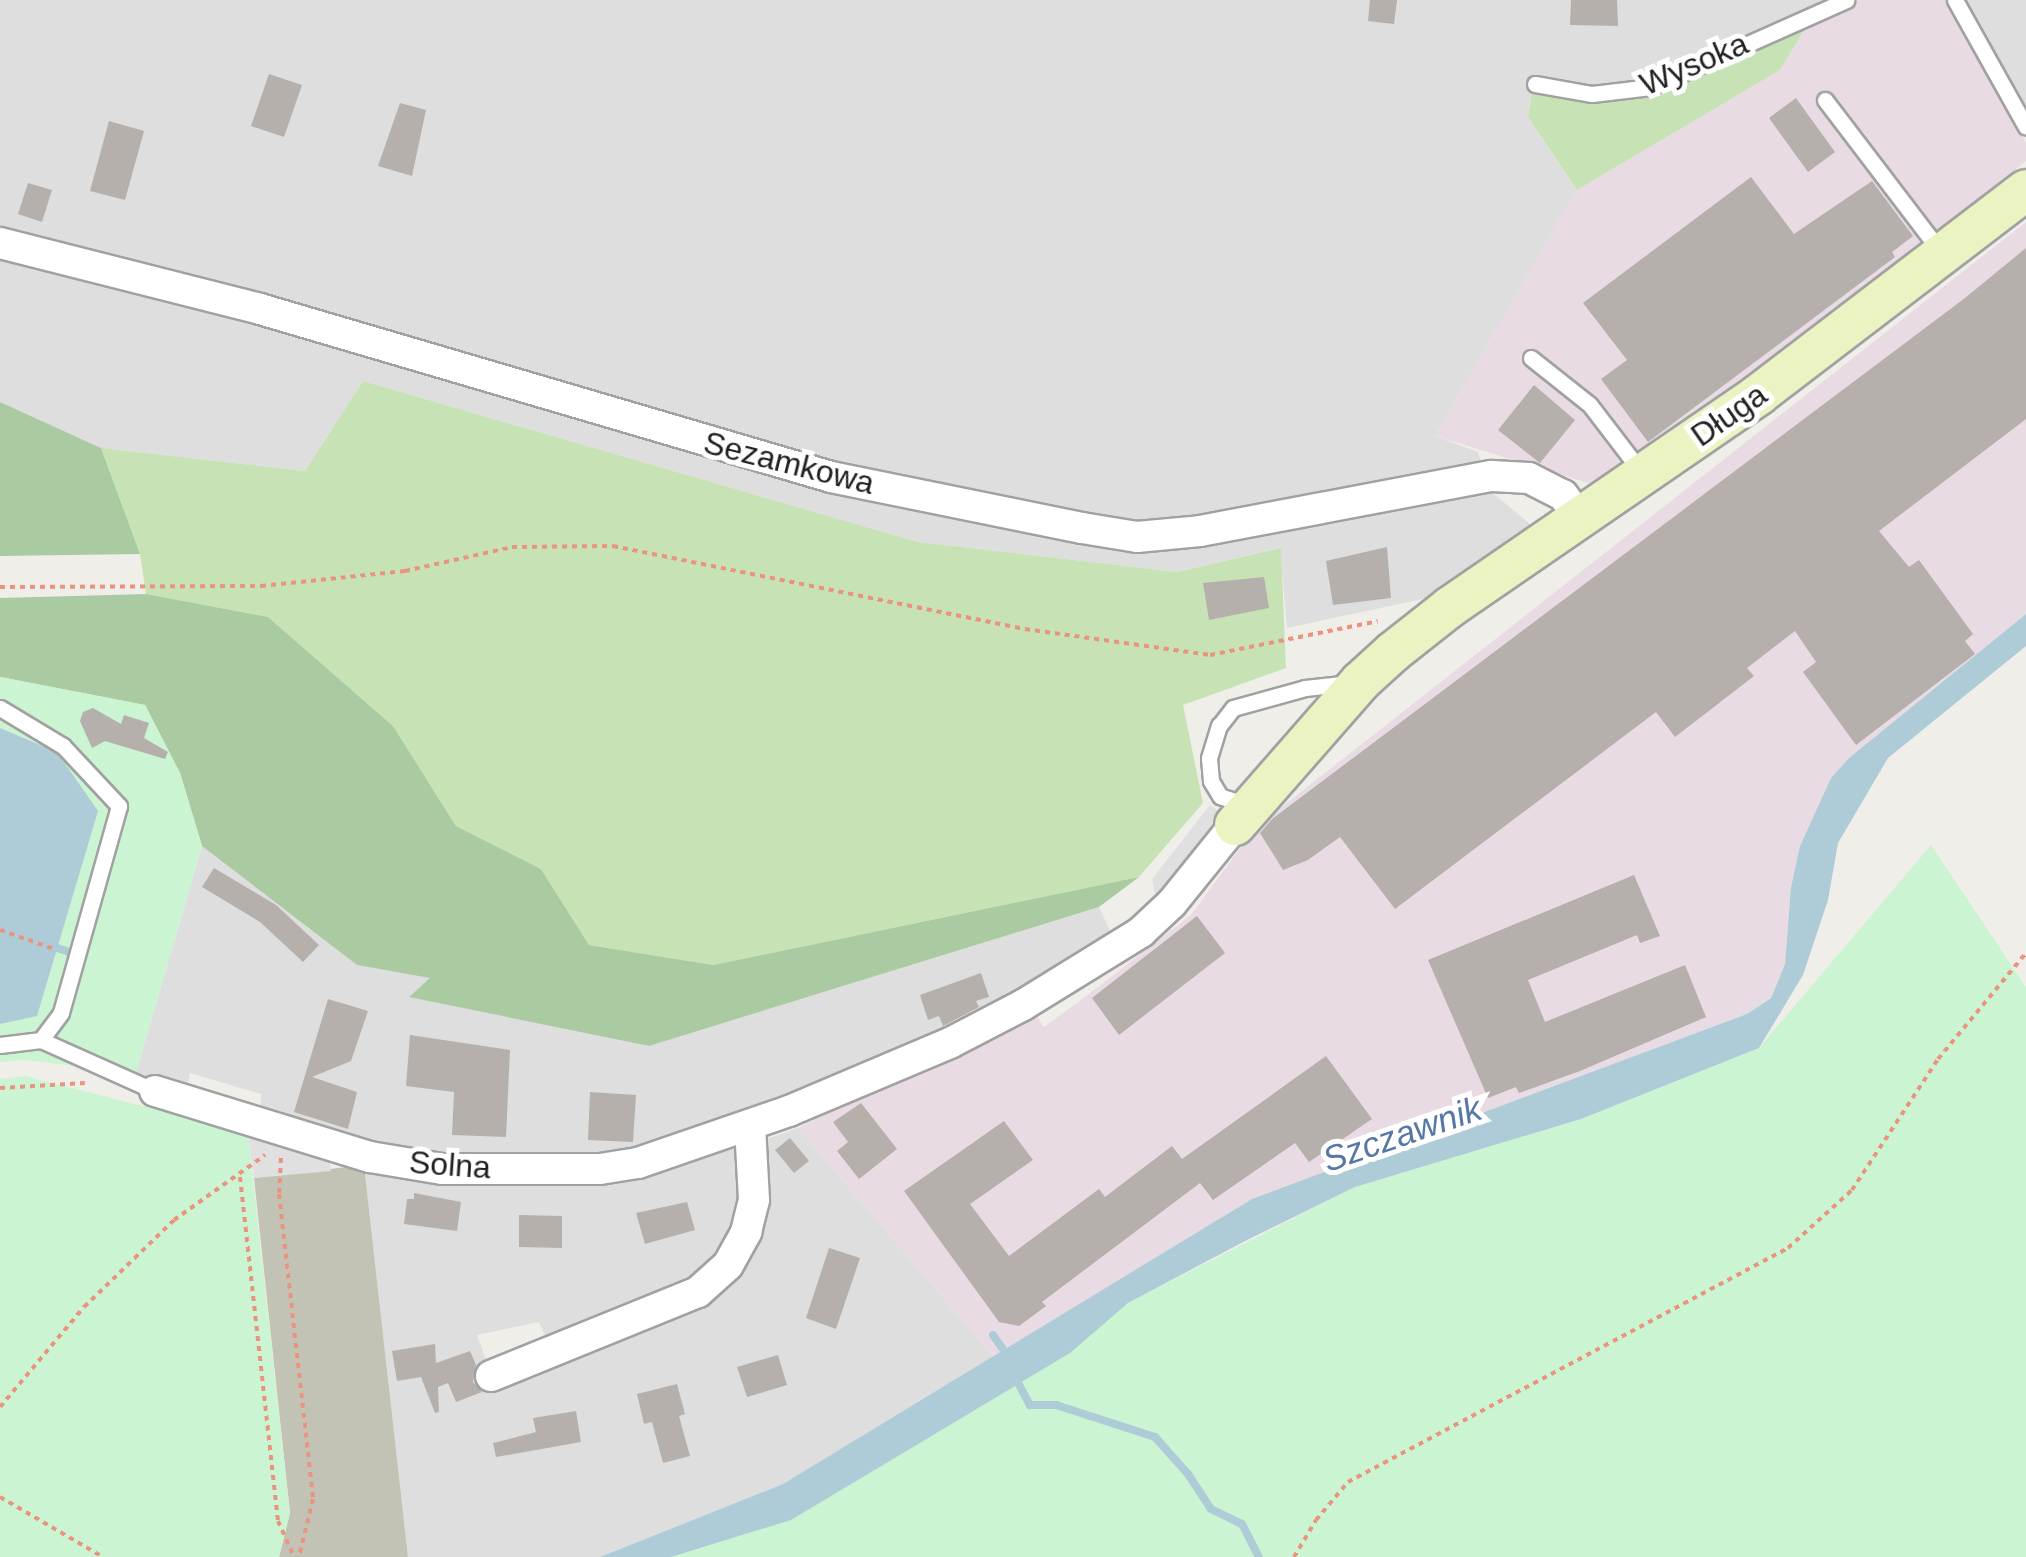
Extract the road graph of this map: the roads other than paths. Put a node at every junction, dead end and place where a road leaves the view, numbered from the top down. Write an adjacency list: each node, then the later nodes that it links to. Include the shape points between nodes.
1 (1846, 0): 3 (lane, Wysoka, via 1651,87 1592,94)
2 (1956, 0): 5 (lane)
3 (1535, 84)
4 (1825, 100): 8 (lane)
5 (2026, 127)
6 (2026, 190): 8 (street, Długa)
7 (0, 243): 11 (street, Sezamkowa, via 260,309 814,472 1082,528 1138,537 1200,531 1492,476 1530,478 1563,495)
8 (1944, 256): 10 (street, Długa)
9 (1531, 358): 10 (lane, via 1590,405)
10 (1643, 475): 11 (street, Długa)
11 (1580, 518): 12 (street, Długa, via 1424,628)
12 (1360, 682): 14 (street, Długa); 14 (lane, via 1305,688 1233,708 1209,758 1220,796)
13 (0, 708): 15 (lane, via 63,746 119,806 61,1013)
14 (1244, 816): 18 (street, Solna, via 1172,903 1108,953 950,1044)
15 (41, 1040): 16 (lane); 17 (lane)
16 (0, 1045)
17 (155, 1091): 18 (street, Solna, via 286,1134 442,1170 638,1163)
18 (750, 1127): 19 (street, via 754,1200 728,1266 698,1292)
19 (491, 1376)

